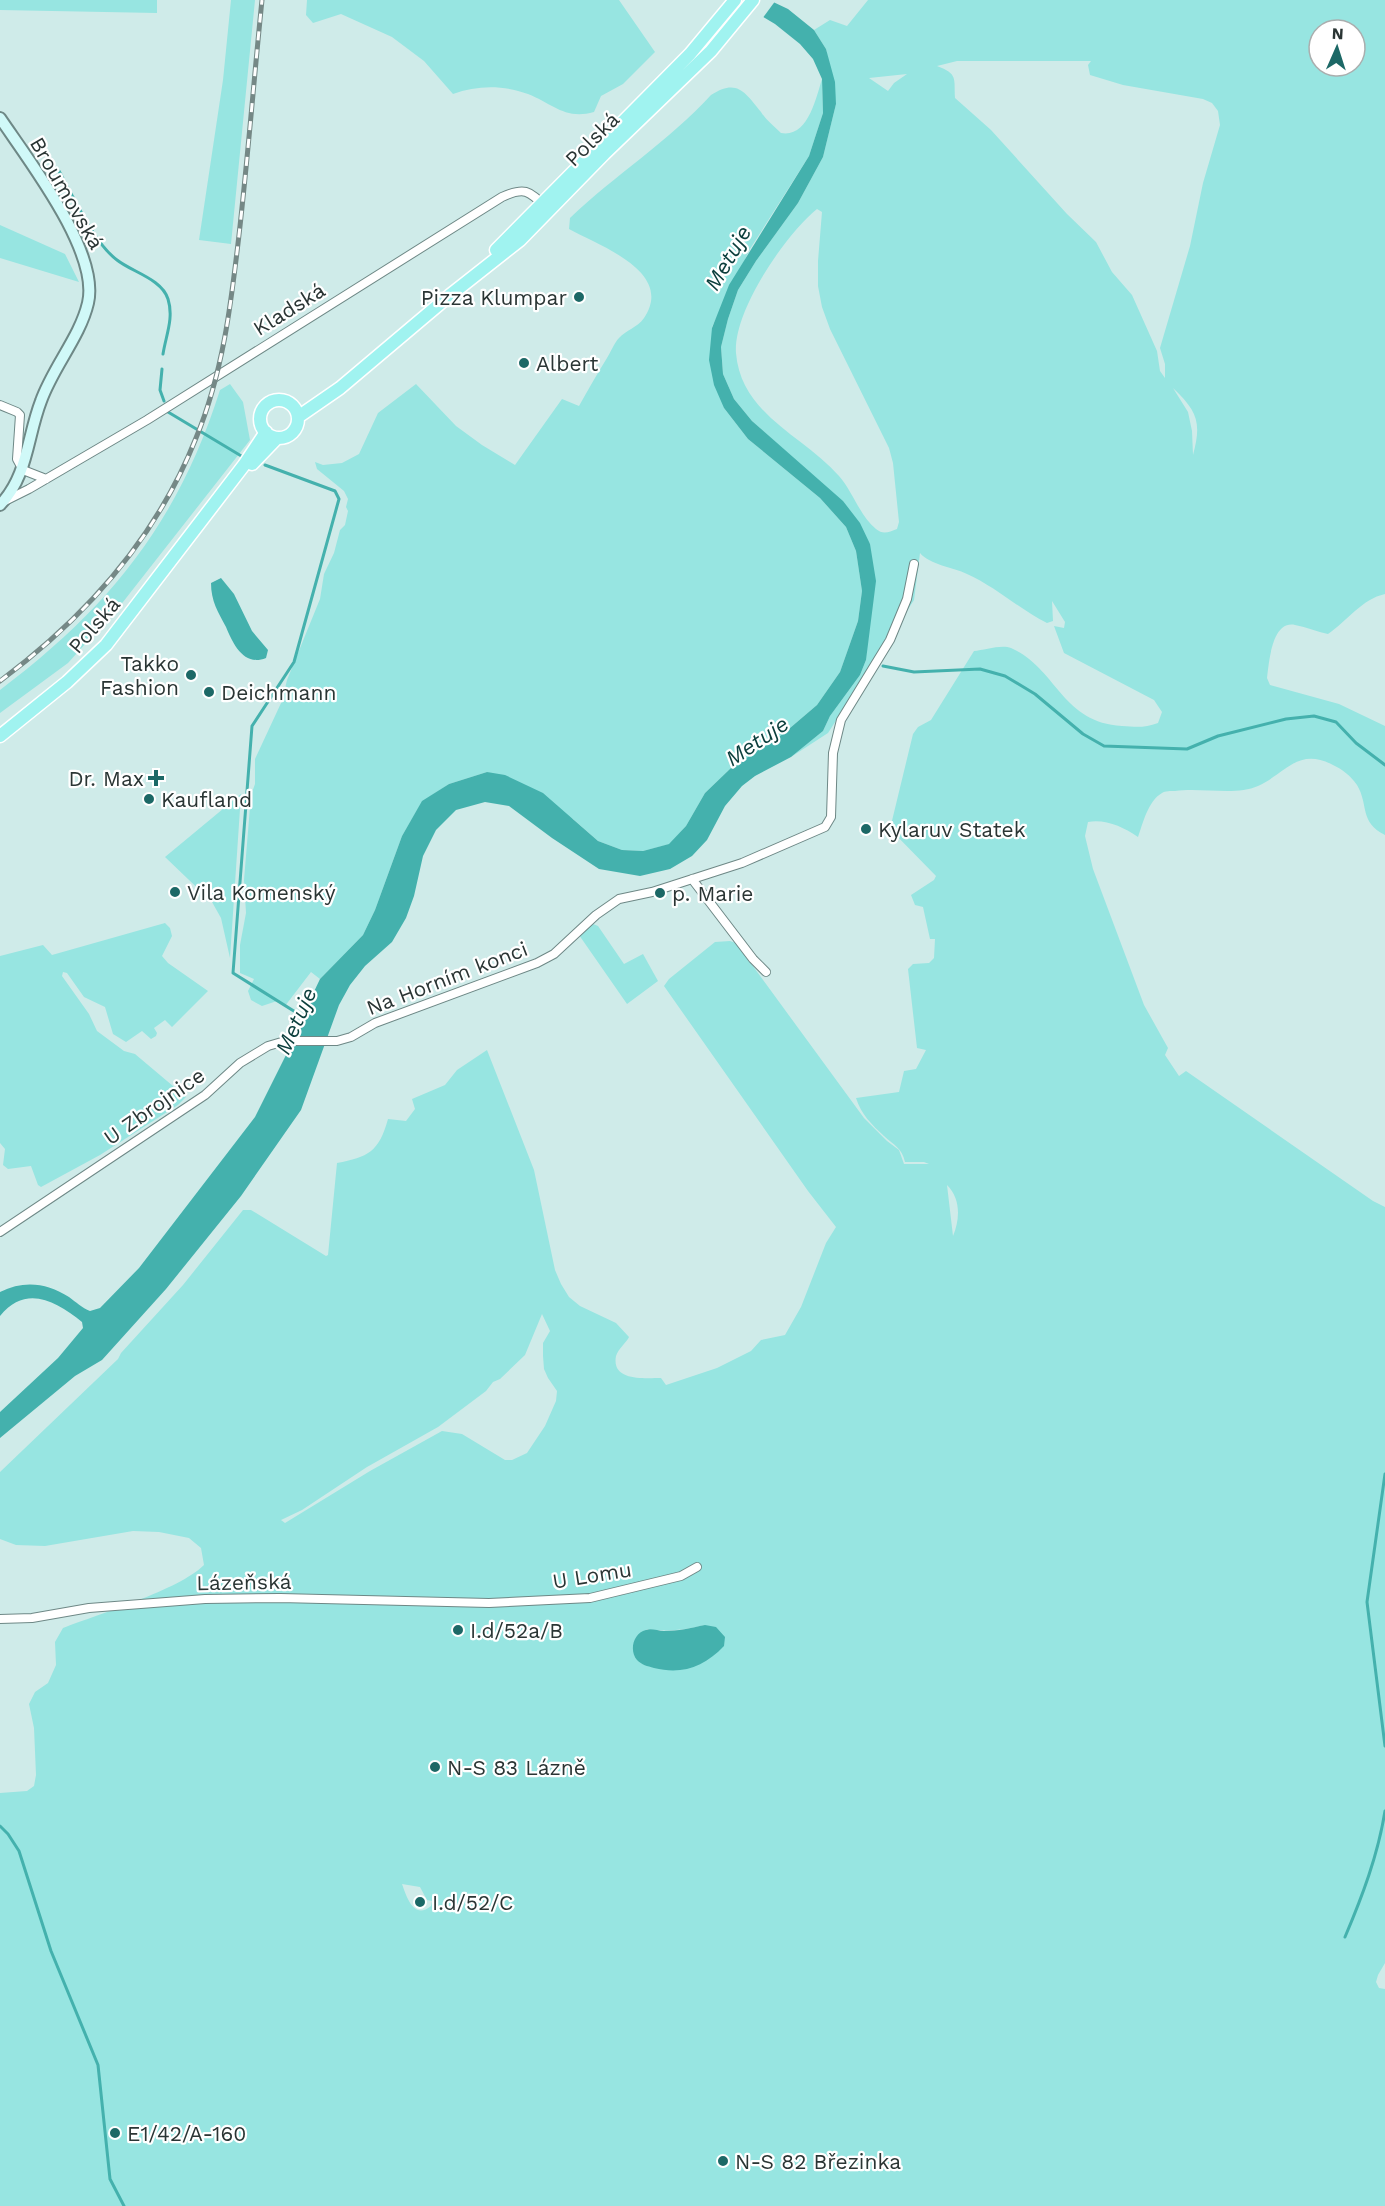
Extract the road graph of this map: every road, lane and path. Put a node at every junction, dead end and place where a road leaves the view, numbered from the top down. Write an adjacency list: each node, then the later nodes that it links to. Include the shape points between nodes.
1 (735, 0): 4 (main road, Polská, via 701,42)
2 (753, 0): 4 (main road, Polská, via 711,51)
3 (0, 118): 5 (main road, Broumovská, via 78,242 89,277 85,313)
4 (546, 208): 7 (main road, Polská, via 340,388); 11 (street, Kladská, via 524,190 502,197 282,337)
5 (45, 388): 10 (main road, Kladská)
6 (0, 405): 10 (street, via 20,416 17,459)
7 (296, 412): 8 (main road, via 279,400 266,406 261,418); 9 (main road, via 293,432)
8 (266, 432): 9 (main road); 13 (main road, Polská)
9 (277, 438): 13 (main road, Polská)
10 (23, 470): 11 (street); 12 (main road, Kladská)
11 (46, 479): 12 (street, Kladská)
12 (2, 503)
13 (200, 523): 15 (main road, Polská, via 106,645)
14 (914, 564): 16 (street, Na Horním konci, via 897,625 841,720 833,753 831,817 825,827 742,863)
15 (0, 736)
16 (692, 879): 17 (street); 18 (street, Na Horním konci, via 613,902 554,954 537,963)
17 (766, 972)
18 (337, 1041): 19 (street, U Zbrojnice, via 285,1041 268,1046 240,1063 205,1095)
19 (0, 1232)
20 (697, 1567): 21 (street, U Lomu, via 681,1576 591,1598)
21 (489, 1603): 22 (street, Lázeňská, via 206,1599)
22 (0, 1619)

